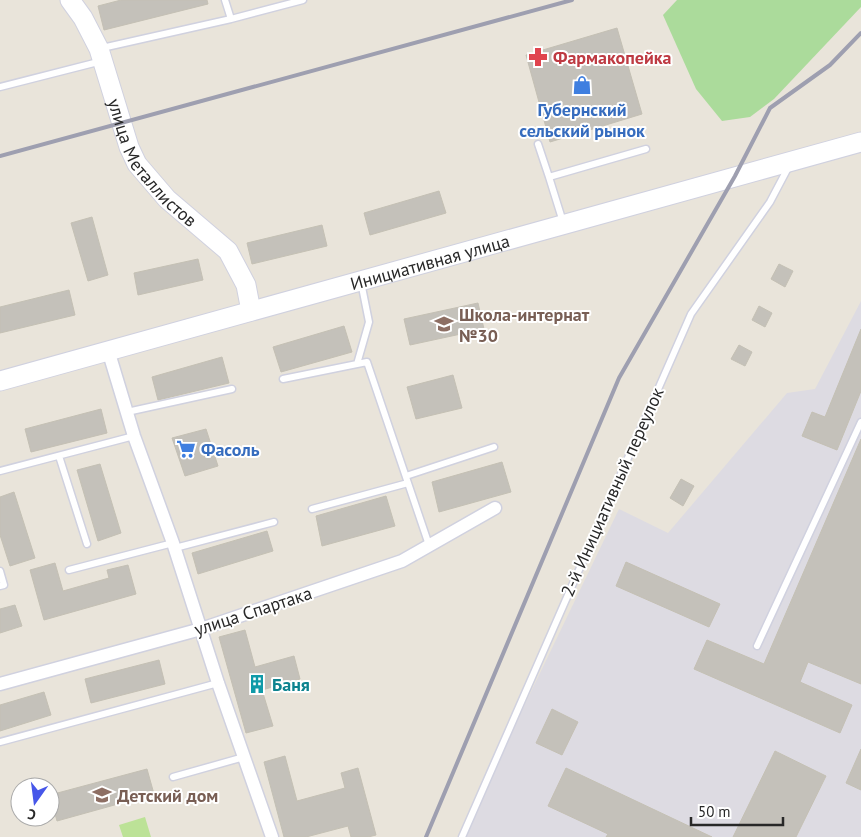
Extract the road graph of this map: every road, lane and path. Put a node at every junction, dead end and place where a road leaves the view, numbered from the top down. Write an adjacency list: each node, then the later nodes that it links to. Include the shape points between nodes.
1 (70, 0): 5 (main road, улица Металлистов)
2 (225, 0): 4 (lane)
3 (302, 0): 4 (lane)
4 (231, 19): 5 (lane)
5 (101, 55): 6 (lane); 14 (main road, улица Металлистов, via 136,164 167,199 228,250 246,285)
6 (0, 87)
7 (861, 142): 10 (main road, Инициативная улица)
8 (538, 144): 11 (lane)
9 (646, 149): 11 (lane)
10 (790, 163): 12 (main road, Инициативная улица); 44 (lane, 2-й Инициативный переулок, via 770,202 692,314)
11 (548, 177): 12 (lane)
12 (564, 225): 13 (main road, Инициативная улица)
13 (361, 281): 14 (main road, Инициативная улица); 16 (lane, via 369,322)
14 (251, 311): 15 (main road, Инициативная улица)
15 (108, 350): 18 (main road, Инициативная улица); 20 (street)
16 (357, 364): 17 (lane); 26 (lane, via 367,362)
17 (283, 379)
18 (0, 380)
19 (232, 389): 20 (lane)
20 (126, 412): 22 (street)
21 (861, 422): 37 (lane)
22 (134, 436): 24 (lane); 31 (street)
23 (494, 447): 26 (lane)
24 (60, 456): 25 (lane); 30 (lane)
25 (0, 471)
26 (407, 479): 28 (lane); 32 (lane)
27 (495, 508): 32 (street, улица Спартака)
28 (312, 509)
29 (274, 522): 31 (lane)
30 (88, 544)
31 (174, 546): 33 (lane); 36 (street)
32 (429, 546): 36 (street, улица Спартака, via 402,560)
33 (69, 570)
34 (0, 571): 35 (lane, via 4,585)
35 (0, 586)
36 (201, 629): 38 (street, улица Спартака); 39 (street)
37 (757, 646)
38 (0, 684)
39 (218, 684): 40 (lane); 41 (street)
40 (0, 742)
41 (244, 757): 42 (lane); 43 (street)
42 (174, 777)
43 (272, 837)
44 (462, 837)

